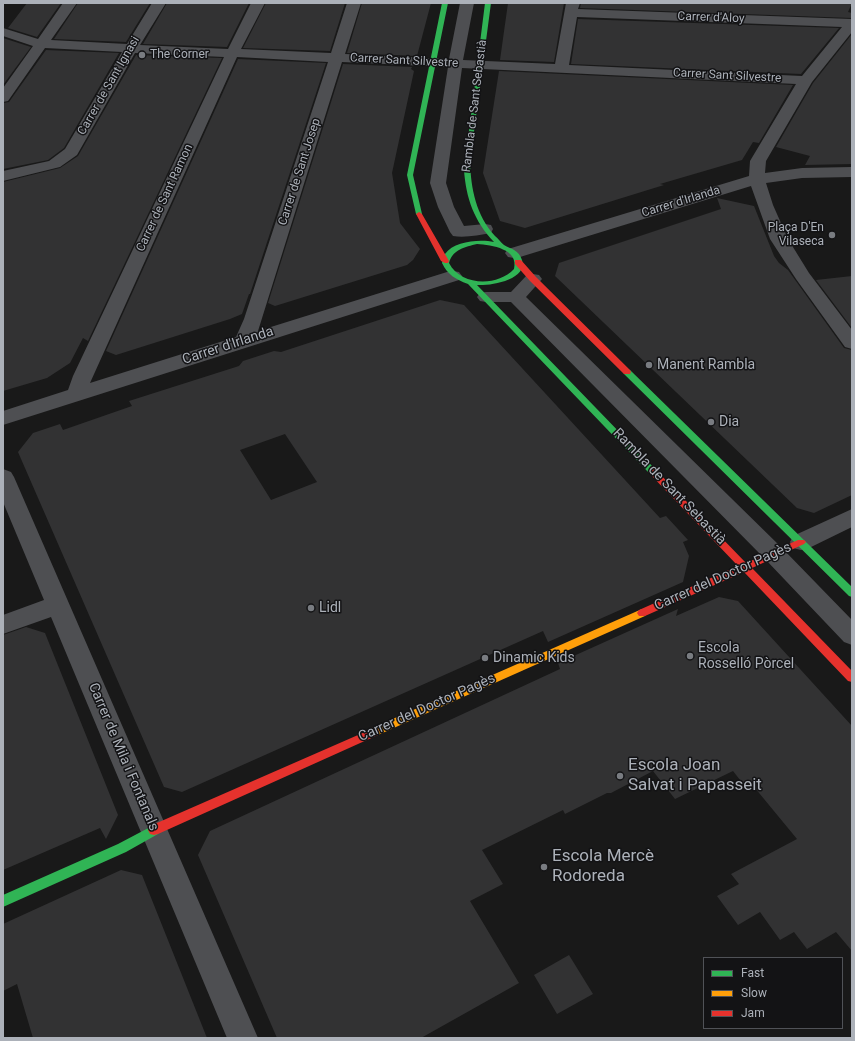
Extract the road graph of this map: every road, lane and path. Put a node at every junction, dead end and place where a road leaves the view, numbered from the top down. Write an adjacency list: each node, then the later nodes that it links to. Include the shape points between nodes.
1 (70, 3): 11 (street)
2 (160, 3): 12 (street, Carrer de Sant Ignasi)
3 (258, 3): 13 (street, Carrer de Sant Ramon)
4 (354, 3): 14 (street, Carrer de Sant Josep)
5 (445, 3): 15 (street, Rambla de Sant Sebastià)
6 (467, 3): 24 (street, Rambla de Sant Sebastià, via 455,63 438,183 446,207)
7 (488, 3): 16 (street, Rambla de Sant Sebastià)
8 (572, 8): 9 (street, Carrer d'Aloy); 17 (street)
9 (852, 23): 18 (street)
10 (3, 32): 11 (street, Carrer Sant Silvestre)
11 (41, 44): 12 (street, Carrer Sant Silvestre); 19 (street)
12 (131, 48): 13 (street, Carrer Sant Silvestre); 21 (street, Carrer de Sant Ignasi, via 71,152 54,164)
13 (232, 54): 14 (street, Carrer Sant Silvestre); 33 (street, Carrer de Sant Ramon, via 83,376)
14 (336, 58): 15 (street, Carrer Sant Silvestre); 31 (street, Carrer de Sant Josep)
15 (432, 62): 16 (street, Carrer Sant Silvestre); 25 (street, Rambla de Sant Sebastià, via 410,175 418,215)
16 (480, 65): 17 (street, Carrer Sant Silvestre); 23 (street, Rambla de Sant Sebastià, via 467,162 467,181 472,204)
17 (561, 69): 18 (street, Carrer Sant Silvestre)
18 (806, 80): 22 (street, via 758,161)
19 (3, 98)
20 (852, 172): 22 (street, Carrer d'Irlanda, via 802,173)
21 (3, 176)
22 (757, 179): 26 (street, Carrer d'Irlanda); 32 (street, via 779,239)
23 (485, 229): 24 (street); 26 (street, Rambla de Sant Sebastià)
24 (459, 232): 25 (street)
25 (436, 245): 27 (street, Rambla de Sant Sebastià)
26 (511, 253): 27 (street, via 517,269 502,281 478,284); 27 (street, via 490,242 465,244 448,254); 28 (street, Rambla de Sant Sebastià)
27 (456, 273): 29 (street, Rambla de Sant Sebastià); 31 (street, Carrer d'Irlanda)
28 (533, 279): 30 (street); 37 (street, Rambla de Sant Sebastià)
29 (486, 297): 30 (street); 39 (street, Rambla de Sant Sebastià)
30 (516, 297): 38 (street, Rambla de Sant Sebastià)
31 (244, 341): 33 (street, Carrer d'Irlanda)
32 (852, 343)
33 (77, 394): 34 (street, Carrer d'Irlanda)
34 (3, 418)
35 (3, 476): 41 (street, Carrer de Mila i Fontanals)
36 (852, 517): 37 (street, Carrer del Doctor Pagès)
37 (801, 542): 38 (street, Carrer del Doctor Pagès); 40 (street, Rambla de Sant Sebastià)
38 (774, 554): 39 (street, Carrer del Doctor Pagès); 43 (street, Rambla de Sant Sebastià)
39 (747, 567): 44 (street, Rambla de Sant Sebastià); 45 (street, Carrer del Doctor Pagès)
40 (852, 593)
41 (57, 605): 42 (street); 45 (street, Carrer de Mila i Fontanals)
42 (3, 626)
43 (852, 635)
44 (852, 678)
45 (154, 830): 46 (street, Carrer del Doctor Pagès, via 122,848); 47 (street, Carrer de Mila i Fontanals)
46 (3, 901)
47 (243, 1038)

